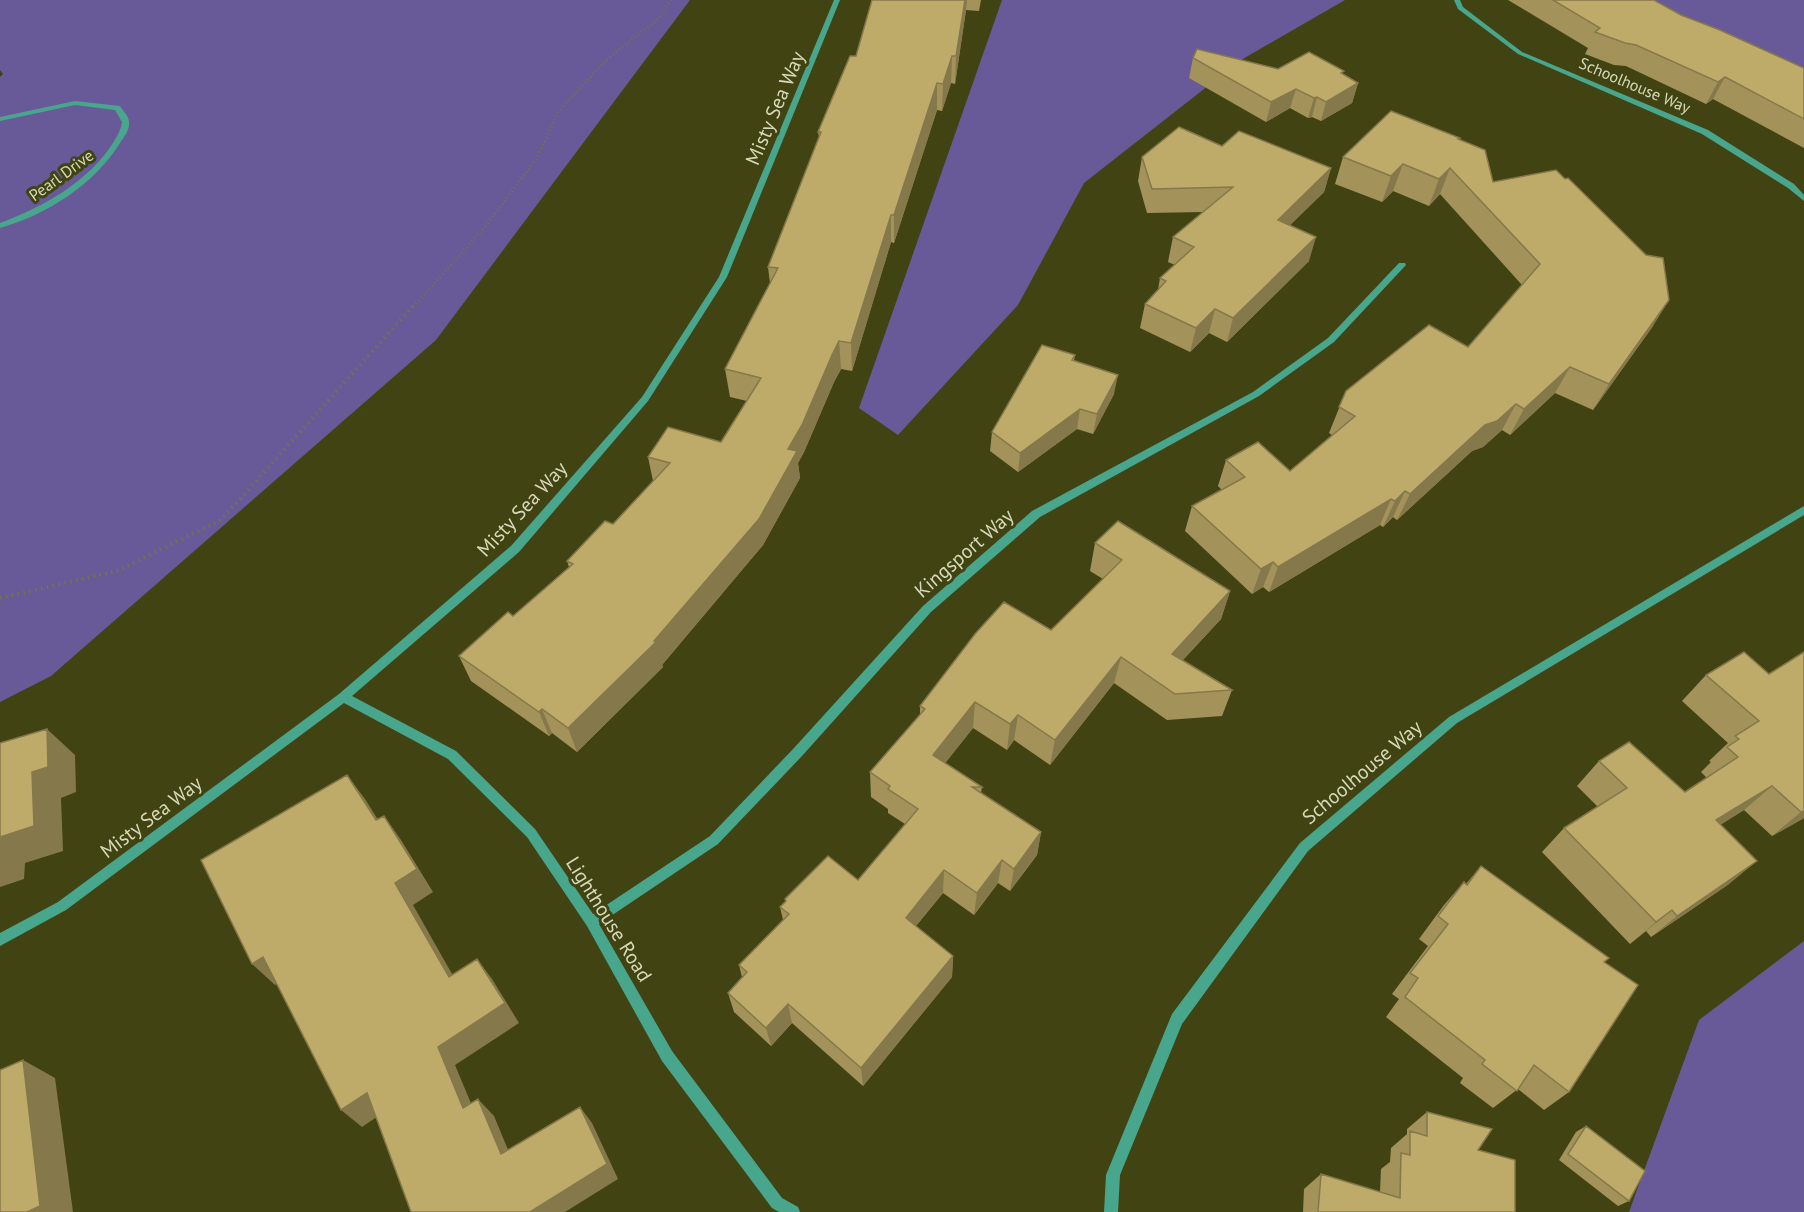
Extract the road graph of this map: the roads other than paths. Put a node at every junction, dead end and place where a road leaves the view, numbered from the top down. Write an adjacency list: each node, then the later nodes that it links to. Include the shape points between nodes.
1 (837, 0): 8 (street, Misty Sea Way, via 723,277 645,399 515,549)
2 (1457, 0): 4 (street, Schoolhouse Way, via 1460,8 1520,54 1705,132 1791,186)
3 (0, 119): 5 (street, Pearl Drive, via 75,103 117,108 125,118 125,127 109,157 92,174 33,212)
4 (1804, 199)
5 (0, 226)
6 (1402, 266): 9 (street, Kingsport Way, via 1331,340 1256,394 1036,514 927,609 714,840)
7 (1804, 510): 12 (street, Schoolhouse Way, via 1453,720 1304,847 1177,1018 1113,1175)
8 (343, 697): 9 (street, Lighthouse Road, via 452,755 531,833); 10 (street, Misty Sea Way, via 62,906)
9 (591, 922): 11 (street, Lighthouse Road, via 667,1056 777,1203)
10 (0, 940)
11 (793, 1212)
12 (1111, 1212)

